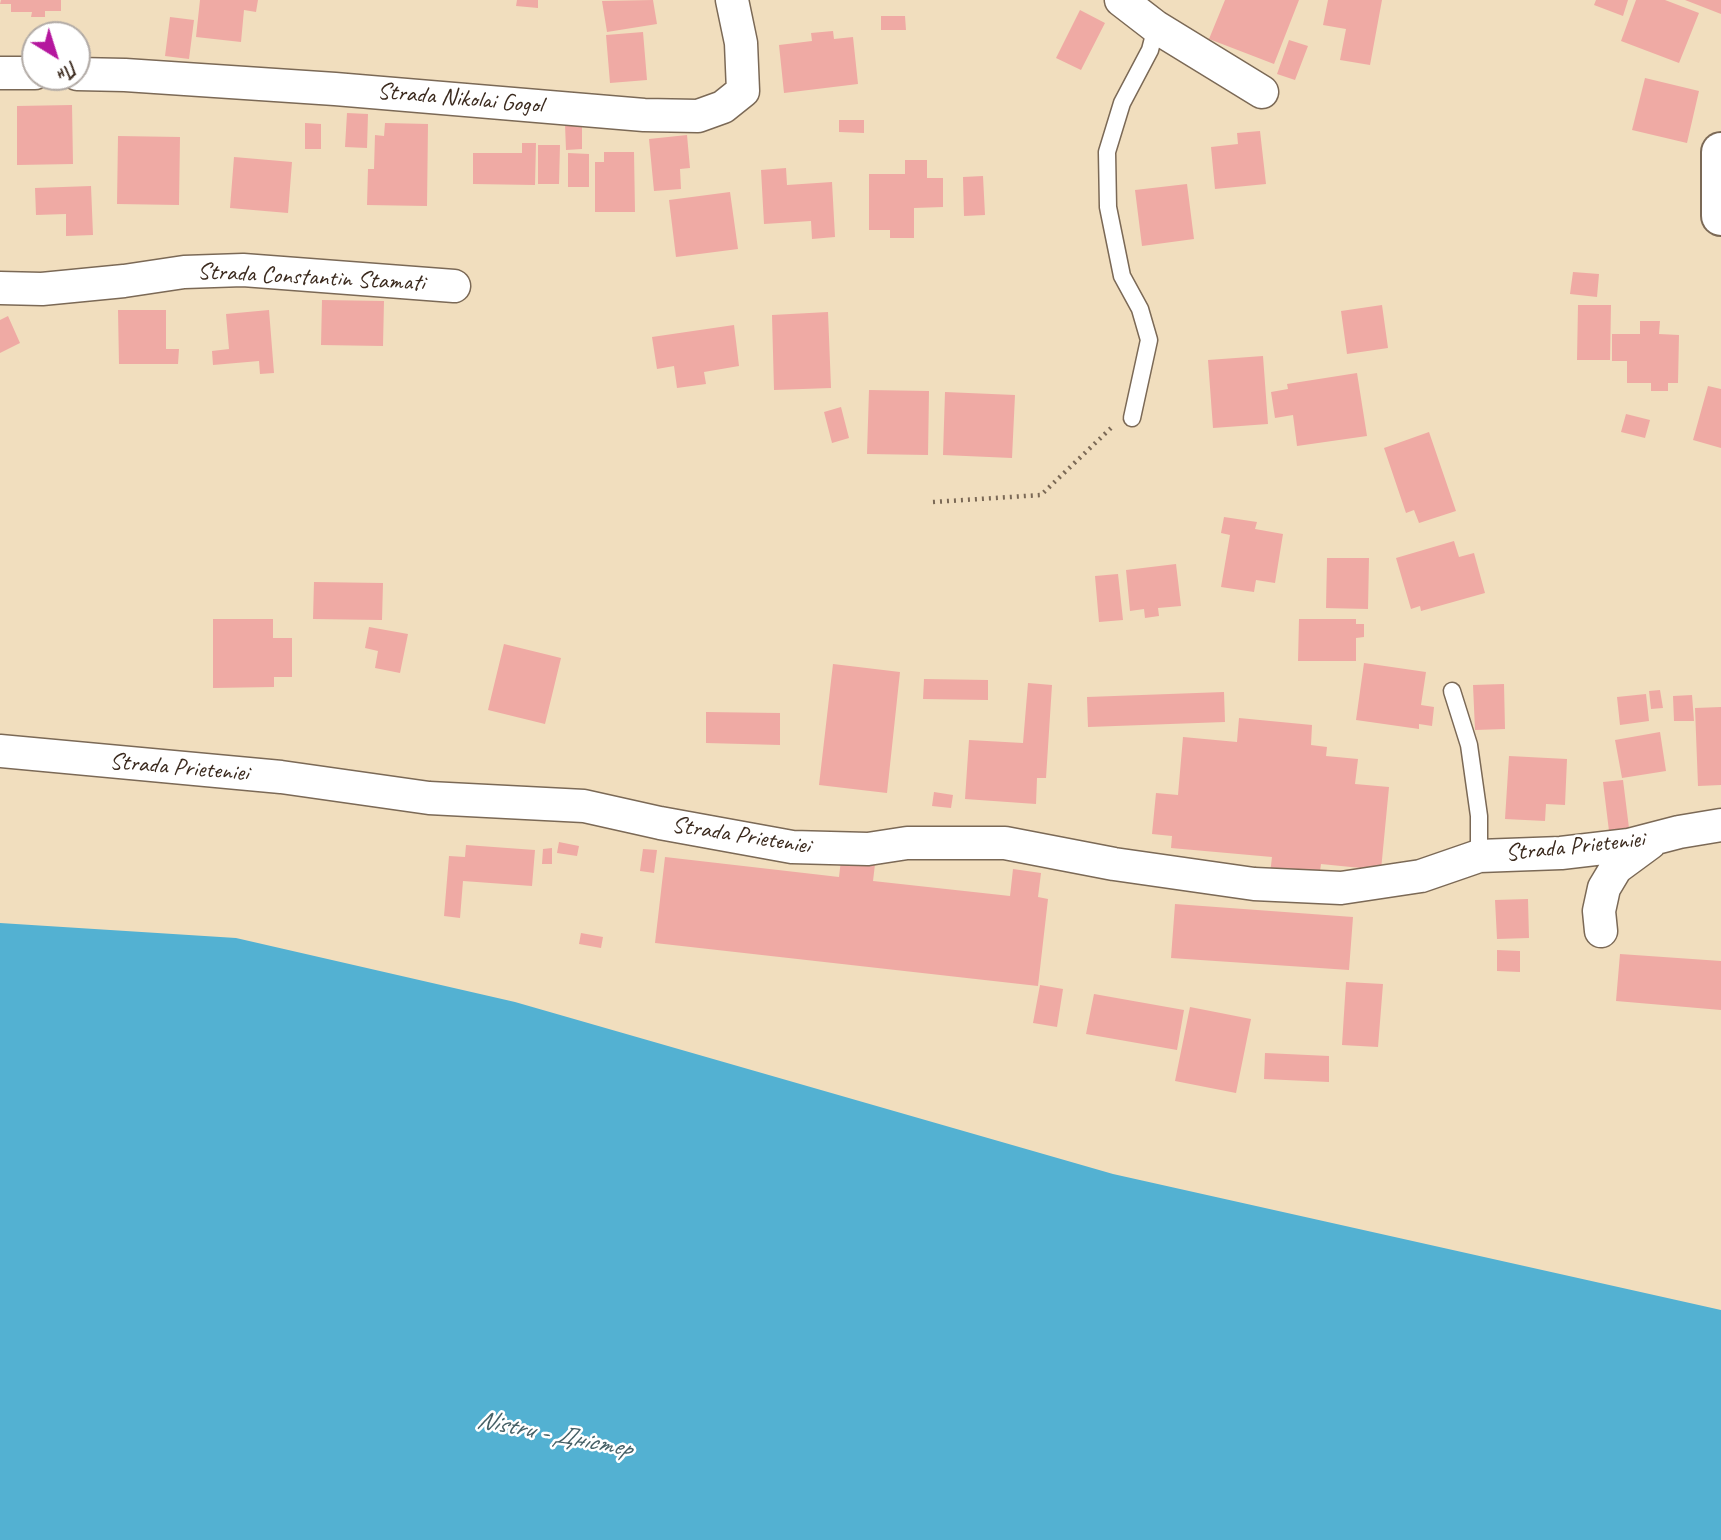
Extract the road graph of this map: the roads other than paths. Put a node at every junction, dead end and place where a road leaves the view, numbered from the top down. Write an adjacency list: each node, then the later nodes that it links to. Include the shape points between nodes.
1 (732, 0): 6 (street, Strada Nikolai Gogol, via 741,43 743,91 723,107 698,116)
2 (1121, 0): 3 (street)
3 (1156, 27): 7 (street); 12 (lane, via 1150,50 1122,103 1107,152 1108,207 1122,276 1140,309 1149,340)
4 (0, 73): 5 (street)
5 (21, 73)
6 (91, 75)
7 (1262, 92)
8 (1721, 152): 9 (street)
9 (1721, 216)
10 (454, 286): 11 (street, Strada Constantin Stamati, via 243,270 184,272 42,289)
11 (0, 288)
12 (1132, 418)
13 (1452, 691): 17 (lane, Strada Prieteniei, via 1469,745 1479,816)
14 (0, 751): 17 (street, Strada Prieteniei, via 281,777 429,798 584,806 792,847 1005,843 1254,884 1341,888 1421,876)
15 (1721, 825): 16 (street, Strada Prieteniei)
16 (1670, 835): 17 (street, Strada Prieteniei, via 1561,853); 18 (street, Strada Prieteniei, via 1646,845 1616,868 1604,888)
17 (1479, 856)
18 (1601, 932)

